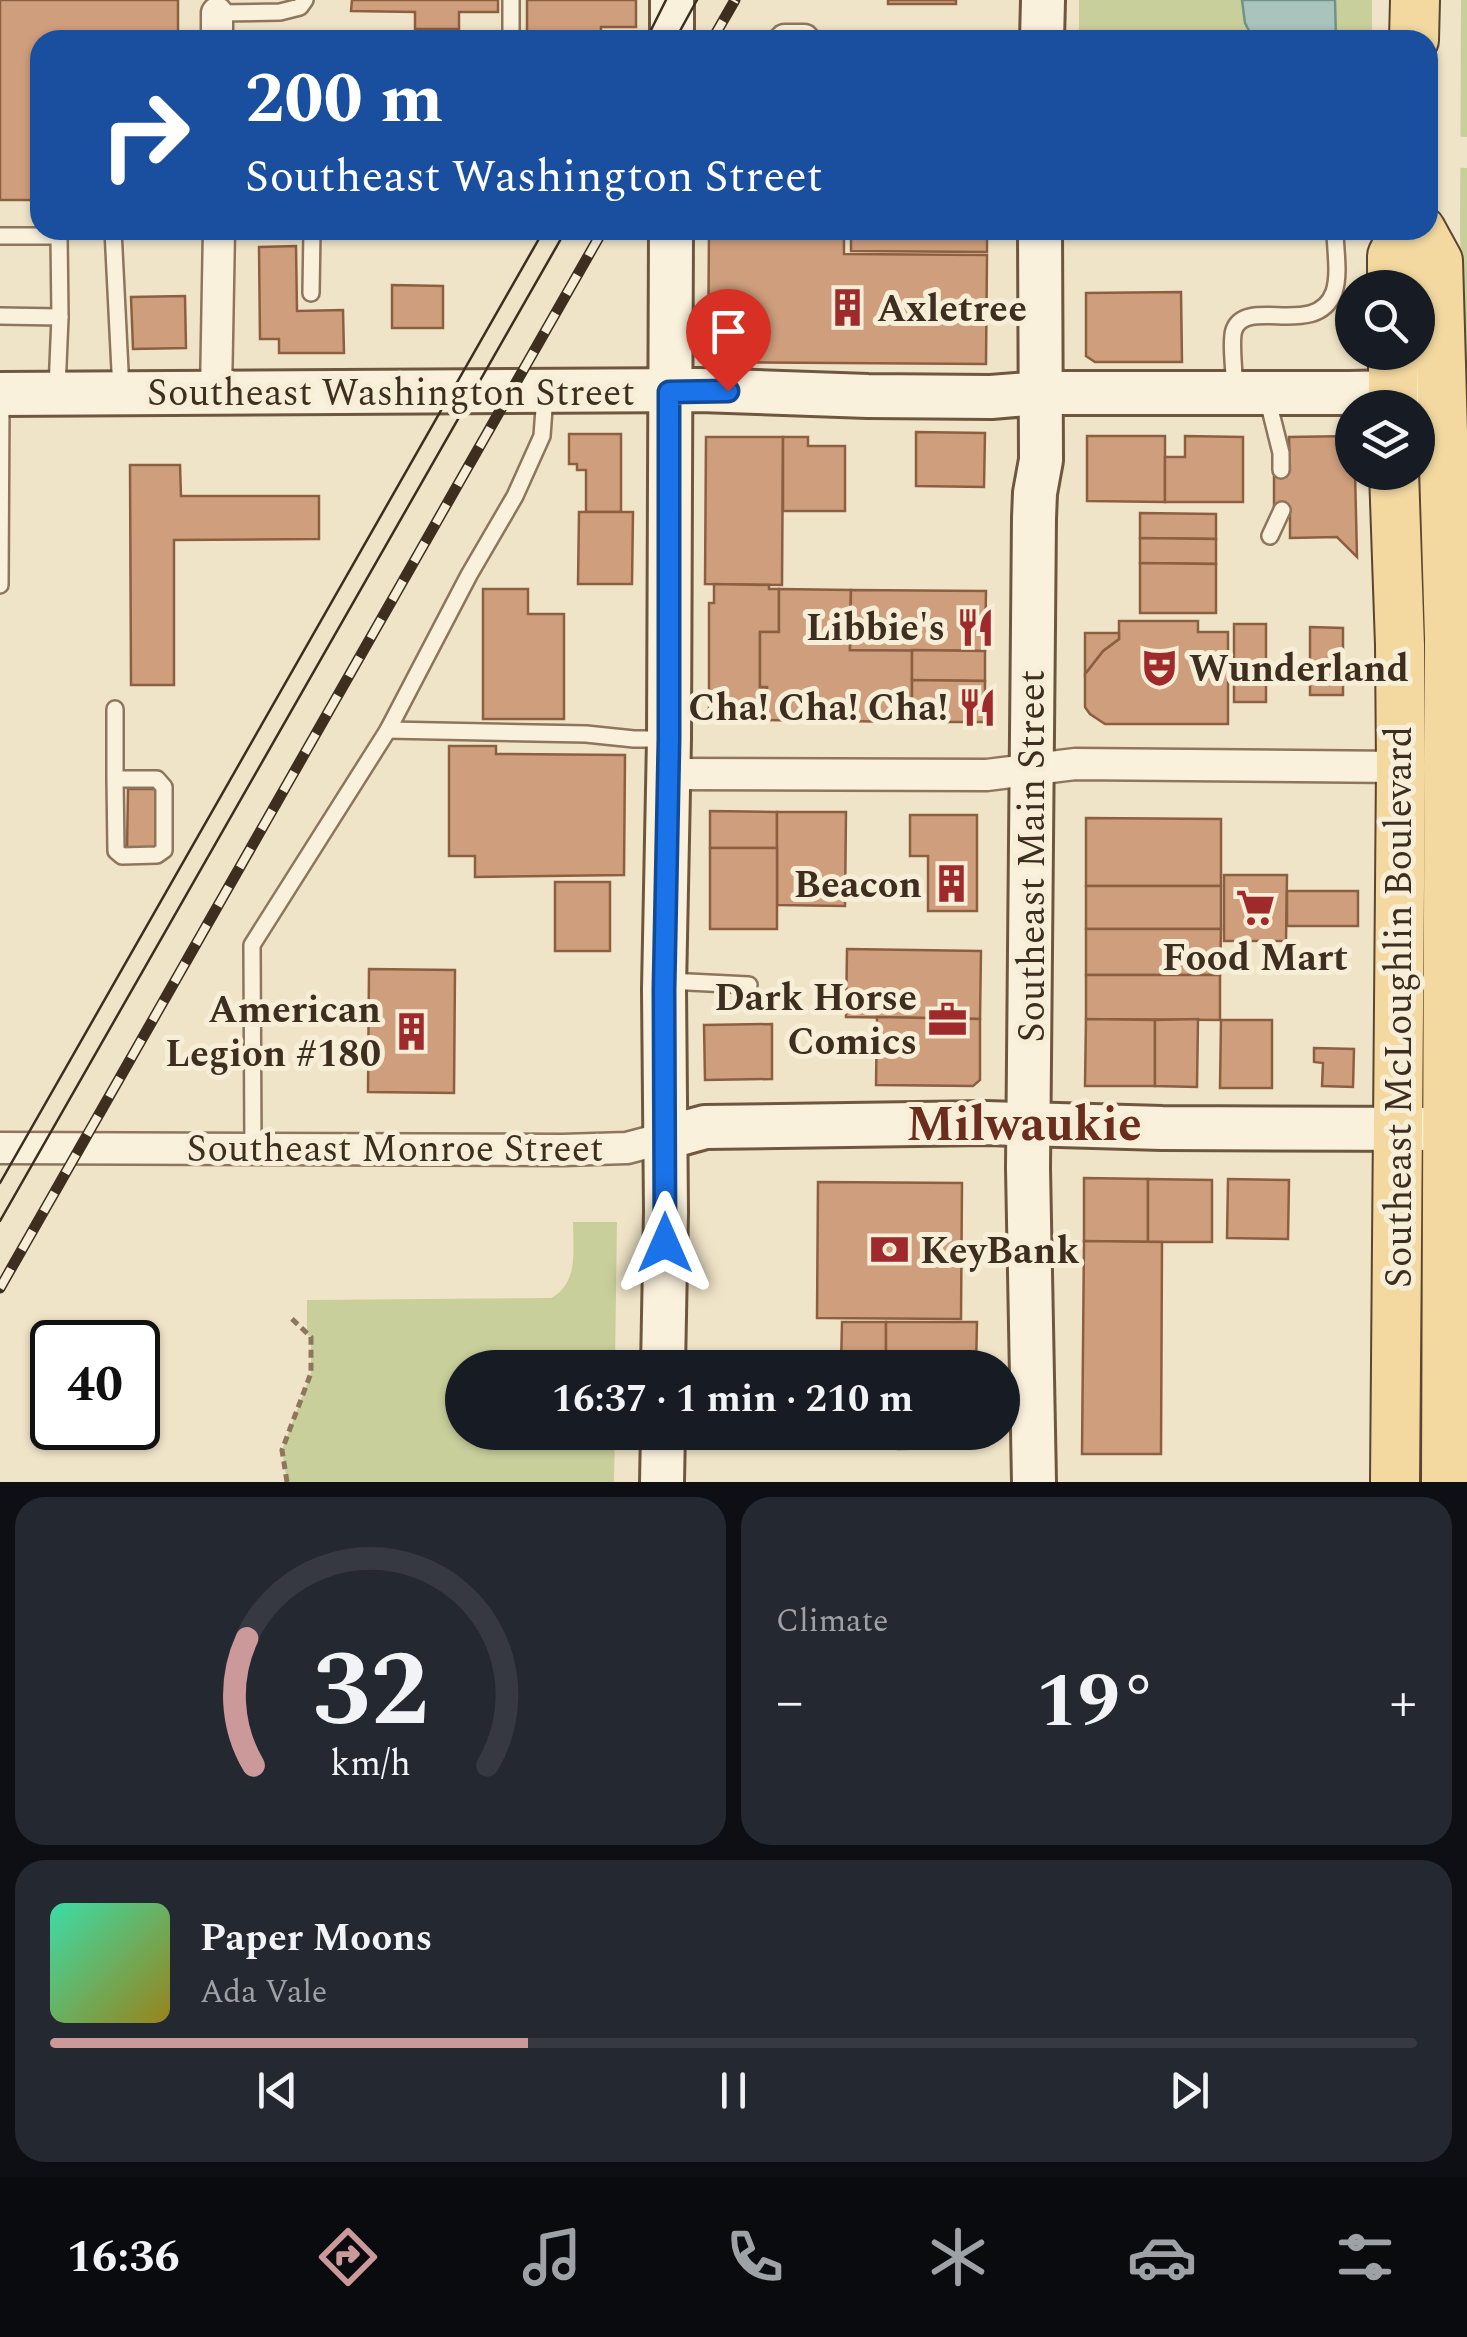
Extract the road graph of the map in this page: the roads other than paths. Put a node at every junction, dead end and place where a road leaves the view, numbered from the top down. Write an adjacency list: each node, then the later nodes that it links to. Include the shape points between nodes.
1 (305, 0): 6 (lane, via 280,12)
2 (511, 0): 7 (lane)
3 (672, 0): 8 (street)
4 (1043, 0): 9 (street)
5 (1415, 0): 10 (main road)
6 (217, 18)
7 (512, 30)
8 (672, 30)
9 (1042, 30)
10 (1414, 30)
11 (0, 236): 12 (lane)
12 (30, 236)
13 (59, 240): 25 (lane)
14 (113, 240): 32 (lane)
15 (219, 240): 28 (street)
16 (312, 240): 23 (lane)
17 (670, 240): 30 (street)
18 (1040, 240): 33 (street, Southeast Main Street)
19 (1335, 240): 34 (lane, via 1336,286 1324,306 1305,316 1249,316 1233,332)
20 (1400, 240): 22 (main road)
21 (1426, 240): 27 (main road, Southeast McLoughlin Boulevard, via 1438,261)
22 (1392, 270)
23 (311, 294)
24 (0, 316): 25 (lane)
25 (60, 317): 31 (lane)
26 (1393, 384): 27 (street, Southeast Washington Street); 34 (street, Southeast Washington Street)
27 (1441, 384): 51 (main road, Southeast McLoughlin Boulevard, via 1449,638)
28 (216, 392): 29 (street, Southeast Washington Street); 32 (street, Southeast Washington Street)
29 (545, 392): 30 (street, Southeast Washington Street); 42 (lane, via 542,436 515,496)
30 (669, 392): 33 (street, Southeast Washington Street); 43 (street)
31 (56, 393): 32 (street, Southeast Washington Street); 35 (street, Southeast Washington Street)
32 (121, 393)
33 (1040, 393): 34 (street, Southeast Washington Street); 45 (street, Southeast Main Street)
34 (1251, 393): 36 (lane, via 1281,453)
35 (1, 394): 40 (lane)
36 (1281, 470)
37 (1395, 490): 44 (main road, Southeast McLoughlin Boulevard)
38 (1282, 510): 39 (lane)
39 (1270, 536)
40 (0, 584)
41 (115, 709): 46 (lane)
42 (388, 730): 43 (lane, via 586,734 634,740); 54 (lane, via 252,946)
43 (669, 756): 45 (street, via 988,776); 47 (street)
44 (1400, 766): 45 (street, via 1075,764); 50 (main road, Southeast McLoughlin Boulevard)
45 (1032, 770): 49 (street, Southeast Main Street)
46 (115, 779): 46 (lane, via 156,779 164,787 164,850 157,855 116,851)
47 (664, 981): 48 (lane); 52 (street)
48 (749, 985)
49 (1028, 1125): 50 (street, Southeast Monroe Street); 52 (street, Southeast Monroe Street, via 705,1127); 58 (street, Southeast Main Street)
50 (1398, 1129): 51 (street, Southeast Monroe Street); 59 (main road, Southeast McLoughlin Boulevard)
51 (1448, 1130): 60 (main road, Southeast McLoughlin Boulevard)
52 (665, 1138): 54 (street, Southeast Monroe Street, via 627,1148 564,1150); 55 (street)
53 (0, 1148): 54 (street, Southeast Monroe Street)
54 (253, 1149)
55 (663, 1350)
56 (663, 1450): 57 (street)
57 (662, 1482)
58 (1034, 1482)
59 (1396, 1482)
60 (1446, 1482)

